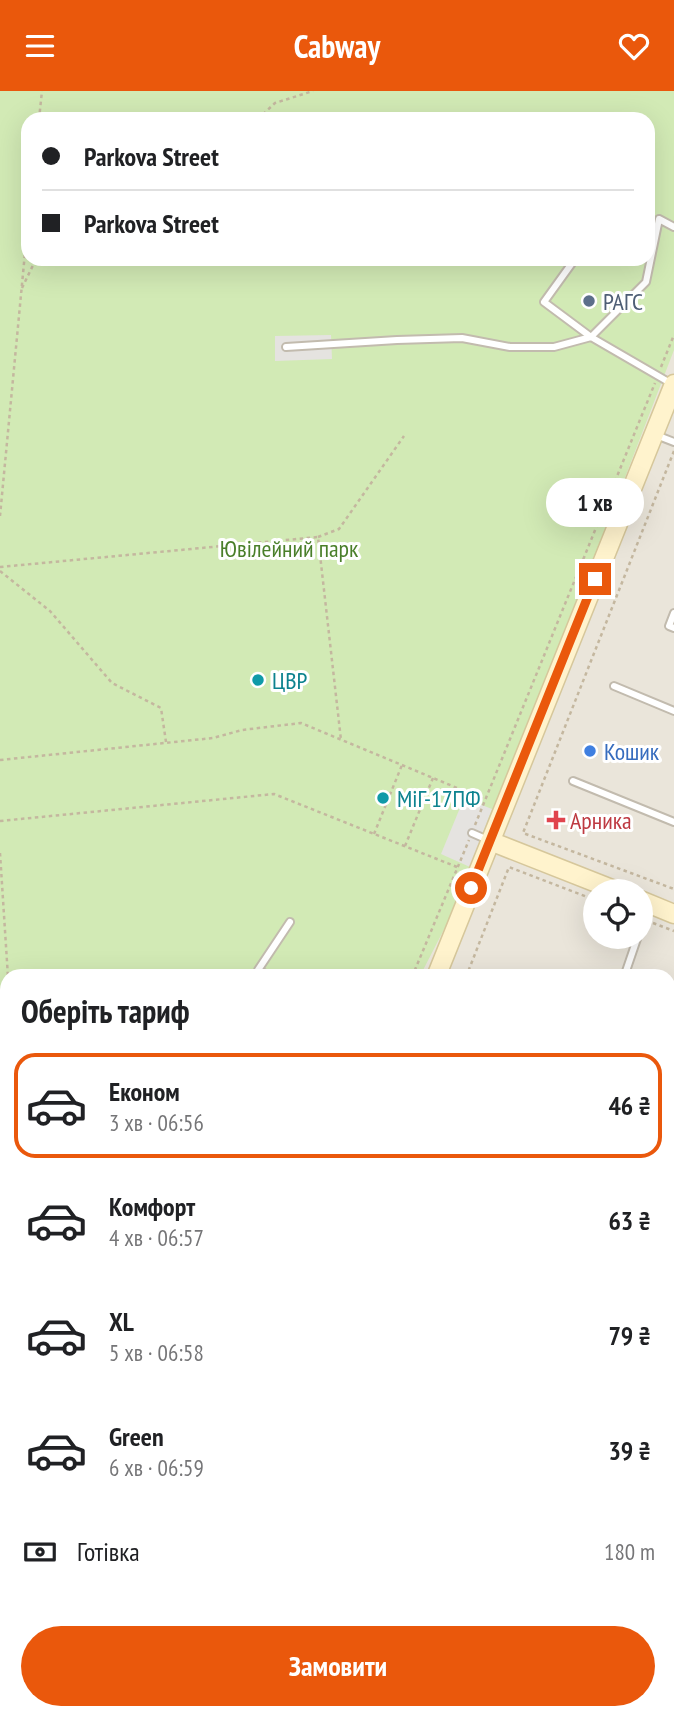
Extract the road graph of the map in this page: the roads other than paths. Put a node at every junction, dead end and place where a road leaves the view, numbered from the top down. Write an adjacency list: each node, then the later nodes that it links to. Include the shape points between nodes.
1 (674, 226): 2 (lane, via 659,219)
2 (655, 238)
3 (570, 266): 5 (lane, via 544,302)
4 (649, 266): 5 (lane, via 646,282)
5 (591, 337): 6 (lane, via 554,347 510,347 463,338); 7 (lane)
6 (286, 347)
7 (668, 381): 8 (street)
8 (654, 434): 9 (lane); 17 (street)
9 (674, 442)
10 (674, 613): 11 (lane, via 669,626)
11 (674, 628)
12 (614, 686): 13 (lane)
13 (674, 711)
14 (573, 781): 15 (lane)
15 (674, 822)
16 (472, 833): 17 (lane)
17 (490, 841): 18 (street); 24 (street)
18 (587, 879)
19 (653, 910): 20 (street)
20 (674, 914)
21 (290, 922): 23 (lane)
22 (634, 949): 25 (lane)
23 (259, 969)
24 (439, 969)
25 (627, 969)

